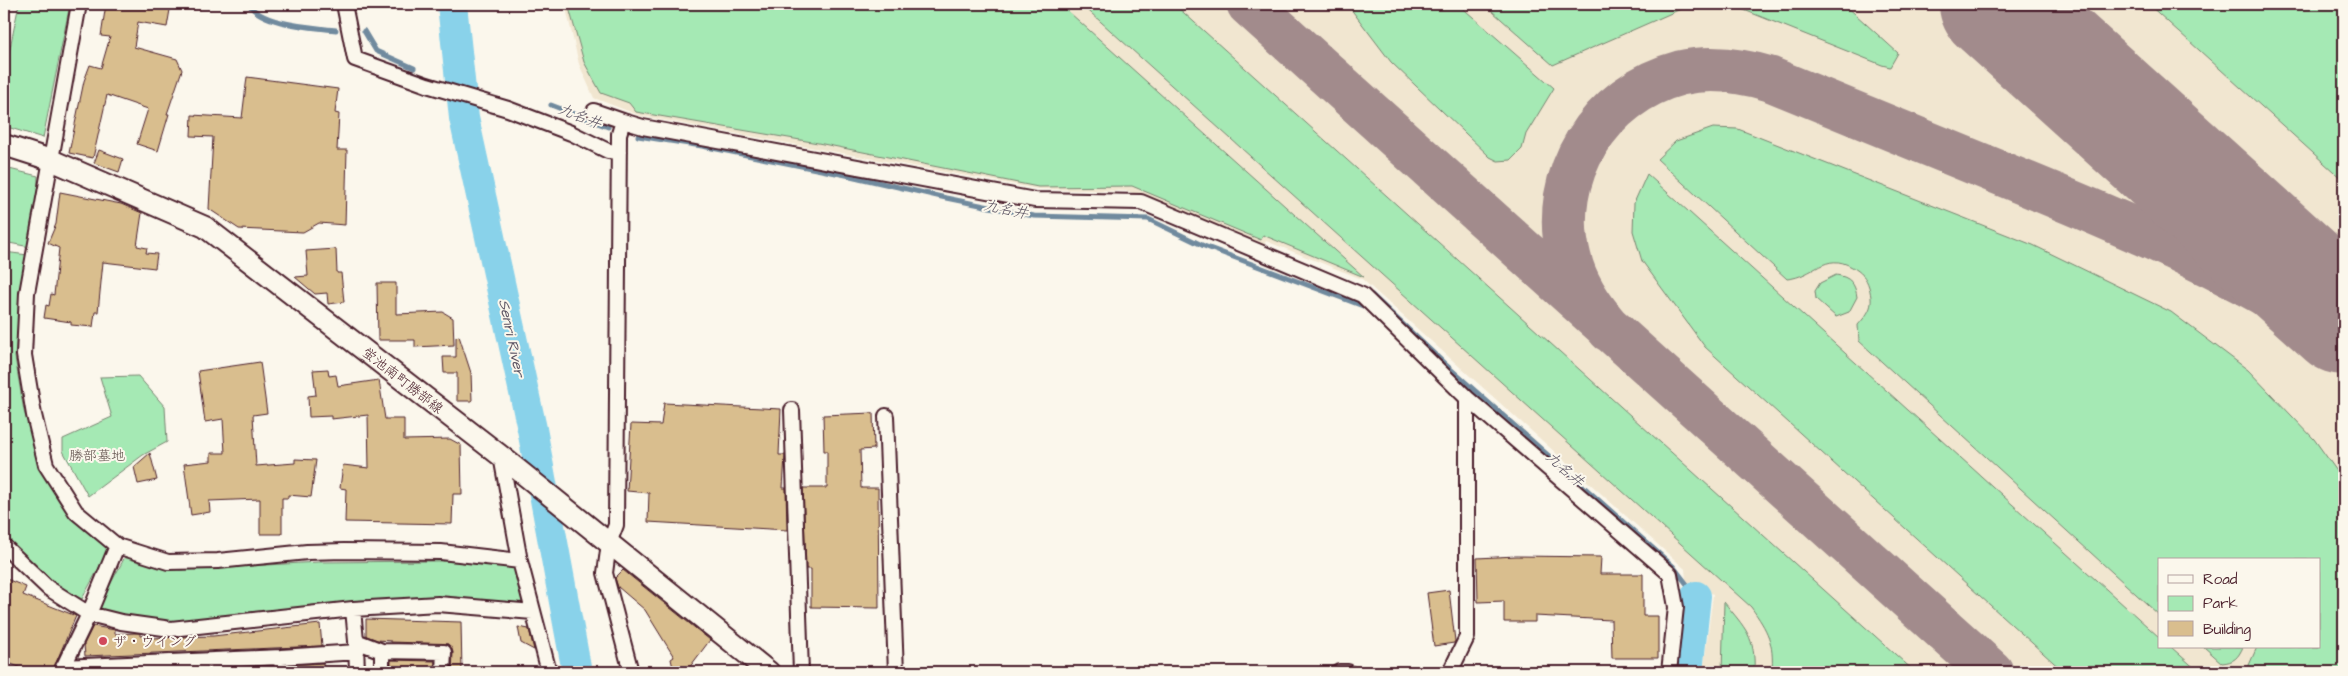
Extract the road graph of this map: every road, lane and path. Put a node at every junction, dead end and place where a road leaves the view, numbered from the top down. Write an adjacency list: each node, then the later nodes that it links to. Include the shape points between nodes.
1 (79, 4): 7 (street)
2 (344, 4): 6 (street, via 355,59 508,109 608,151)
3 (594, 111): 4 (street)
4 (623, 121): 6 (street); 8 (street, via 1035,200 1142,202 1362,295)
5 (4, 145): 7 (street, 蛍池南町勝部線)
6 (619, 152): 12 (street, via 616,525)
7 (51, 160): 11 (street, 蛍池南町勝部線, via 205,227); 14 (street, via 27,293 24,355 46,466 76,512)
8 (1468, 398): 36 (street, via 1467,637); 37 (street, via 1670,574 1676,608)
9 (792, 410): 32 (street)
10 (886, 416): 33 (street)
11 (507, 460): 12 (street, 蛍池南町勝部線); 15 (street)
12 (609, 544): 30 (street, via 605,573); 31 (street, 蛍池南町勝部線)
13 (4, 546): 18 (street, via 48,588)
14 (118, 546): 15 (street, via 168,562 344,551 441,552); 18 (street)
15 (520, 561): 17 (street)
16 (353, 609): 17 (street, via 438,604); 18 (street, via 171,629); 19 (street)
17 (533, 612): 29 (street)
18 (89, 614): 24 (street)
19 (356, 647): 20 (street); 21 (street); 26 (street)
20 (382, 651): 27 (street); 28 (street, via 444,652)
21 (281, 656): 22 (street); 25 (street)
22 (218, 667): 23 (street)
23 (160, 668): 24 (street)
24 (62, 669)
25 (282, 672)
26 (357, 672)
27 (382, 672)
28 (444, 672)
29 (549, 672)
30 (631, 672)
31 (769, 672)
32 (801, 672)
33 (896, 672)
34 (1339, 672): 35 (street)
35 (1348, 672)
36 (1450, 672)
37 (1669, 672)

